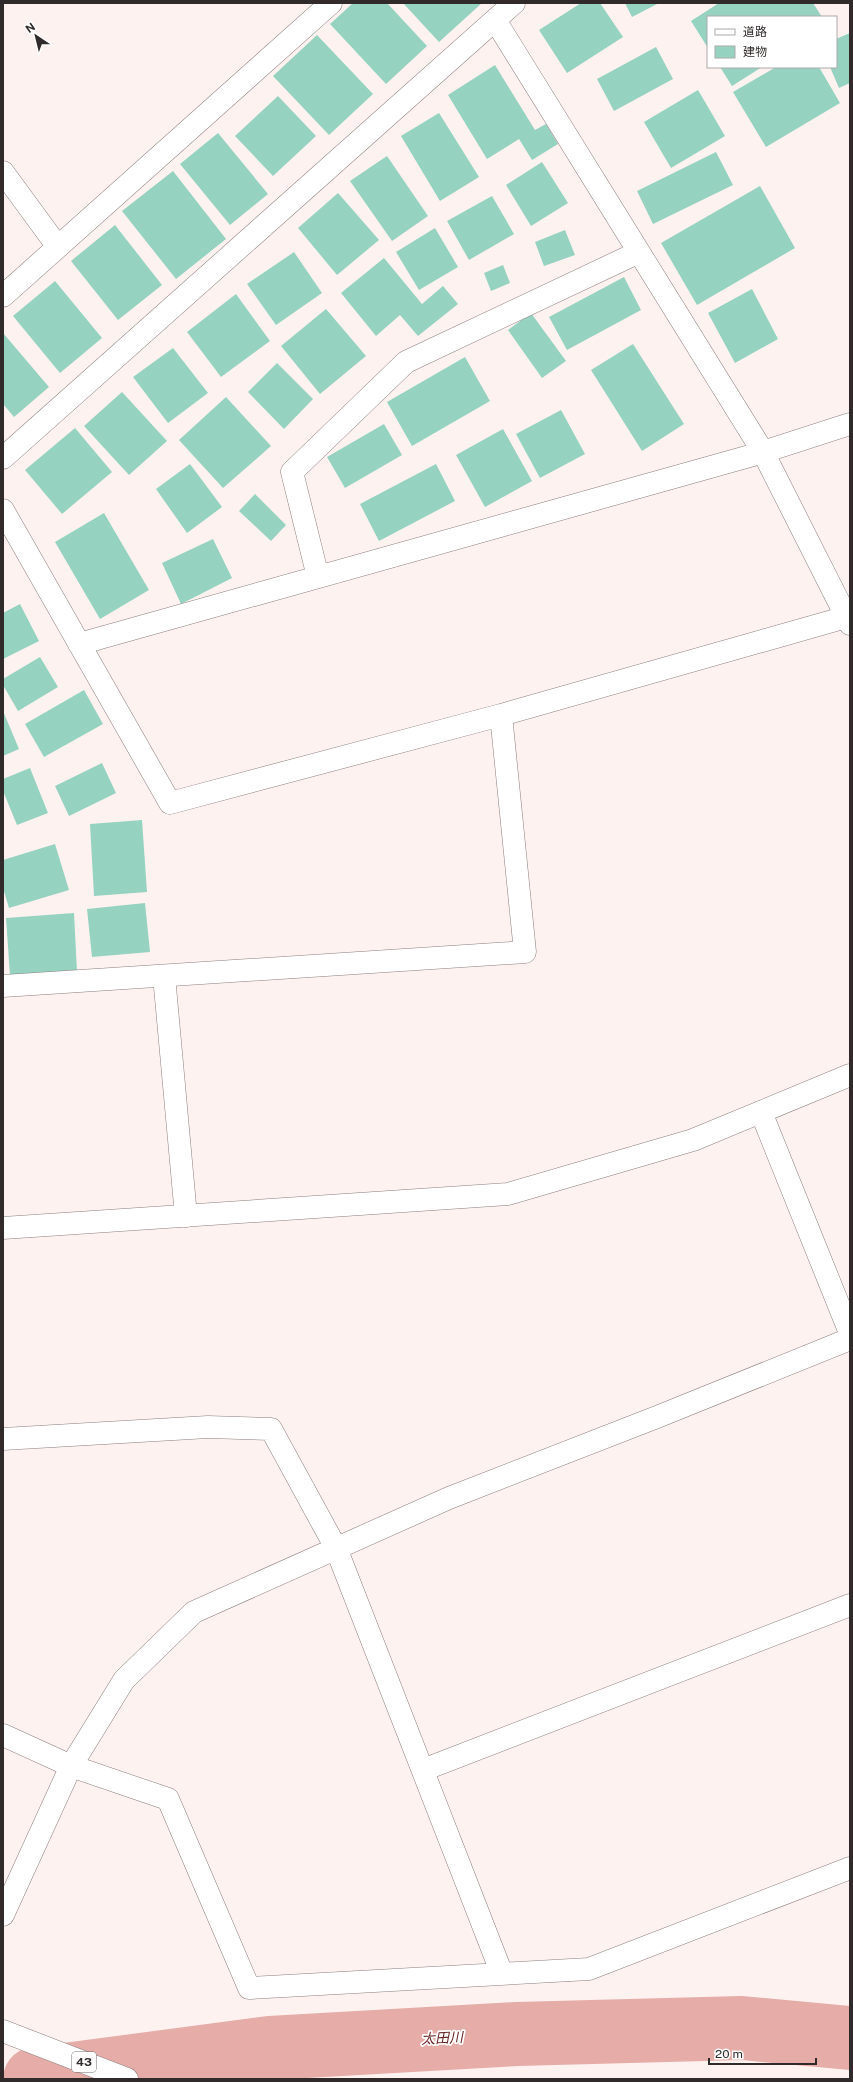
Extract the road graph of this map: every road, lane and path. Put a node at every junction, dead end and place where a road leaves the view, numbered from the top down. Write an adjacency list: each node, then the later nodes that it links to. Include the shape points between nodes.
1 (331, 3): 5 (street)
2 (514, 3): 3 (street)
3 (495, 20): 6 (street); 10 (street)
4 (3, 172): 5 (street)
5 (58, 246): 7 (street)
6 (639, 252): 9 (street); 12 (street, via 406,362 292,472)
7 (3, 296)
8 (850, 424): 9 (street)
9 (763, 452): 12 (street); 13 (street)
10 (3, 458)
11 (3, 510): 14 (street)
12 (318, 578): 14 (street)
13 (849, 620): 15 (street)
14 (80, 644): 15 (street, via 170,803)
15 (501, 715): 16 (street, via 525,952)
16 (164, 976): 17 (street); 20 (street)
17 (3, 986)
18 (850, 1075): 19 (street)
19 (761, 1112): 20 (street, via 692,1140 508,1194); 22 (street)
20 (186, 1216): 21 (street)
21 (3, 1228)
22 (850, 1333)
23 (850, 1339): 25 (street, via 449,1498)
24 (3, 1439): 25 (street, via 208,1427 271,1429)
25 (336, 1548): 28 (street, via 194,1612 124,1680); 29 (street)
26 (850, 1605): 29 (street)
27 (3, 1735): 28 (street)
28 (72, 1766): 31 (street); 32 (street, via 168,1798 250,1988)
29 (423, 1770): 32 (street)
30 (850, 1868): 32 (street, via 589,1969)
31 (3, 1915)
32 (502, 1974)
33 (3, 2031): 34 (street, 43)
34 (127, 2079)

